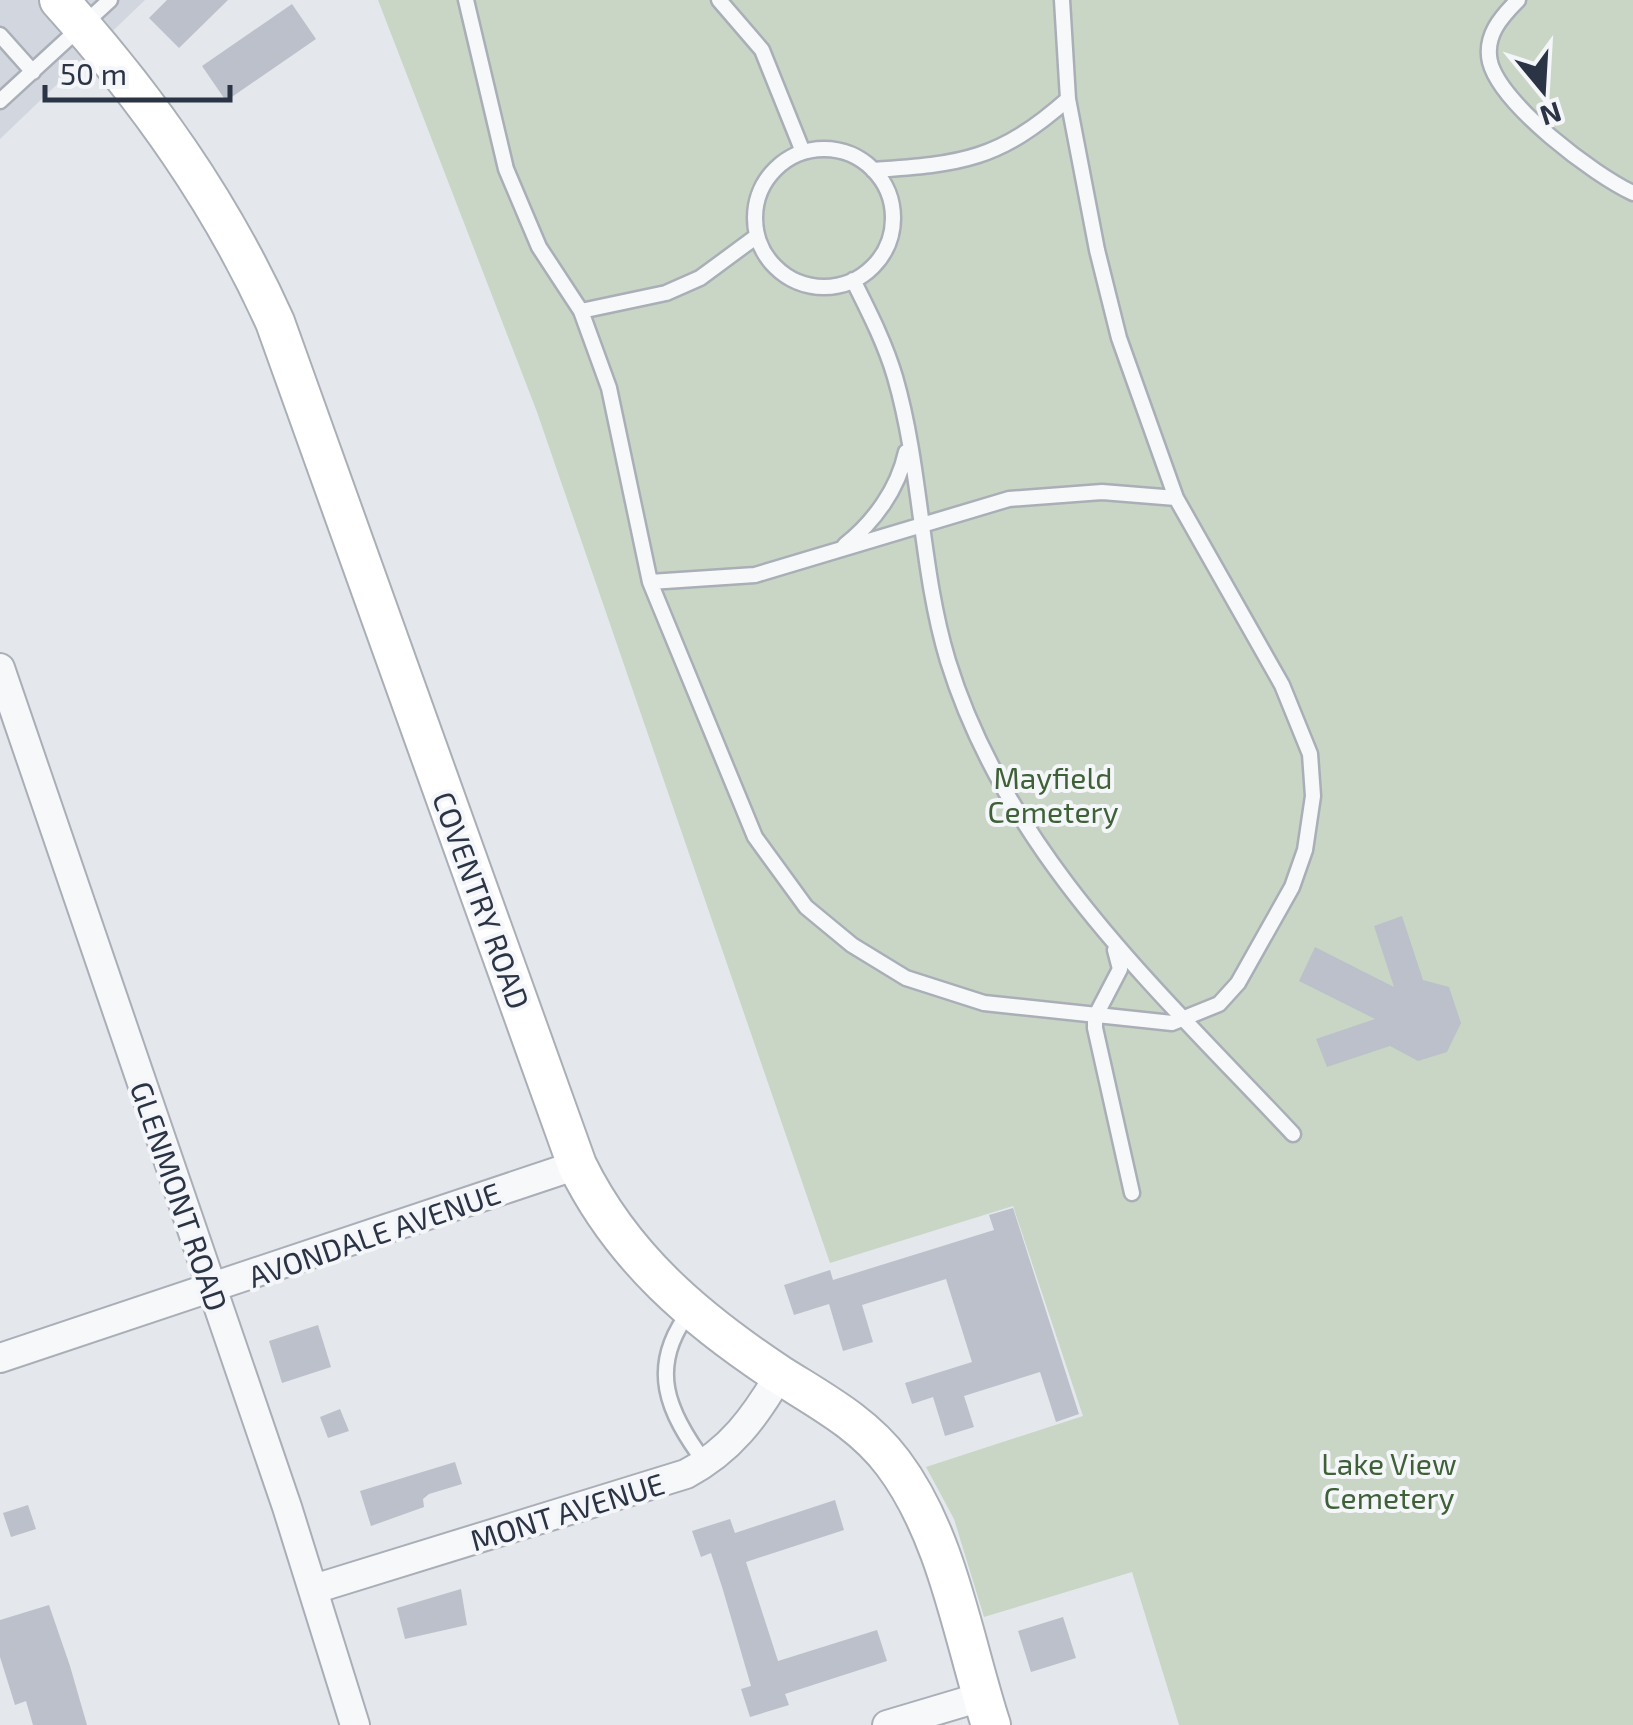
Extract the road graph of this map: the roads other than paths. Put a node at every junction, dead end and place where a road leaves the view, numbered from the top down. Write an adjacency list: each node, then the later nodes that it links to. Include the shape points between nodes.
1 (110, 0): 6 (lane)
2 (466, 0): 16 (lane, via 520,210)
3 (719, 0): 11 (lane, via 762,50)
4 (1062, 0): 9 (lane)
5 (1518, 0): 13 (lane, via 1496,23 1490,41 1490,62 1504,88 1553,137)
6 (70, 13): 8 (lane); 27 (street, COVENTRY ROAD, via 222,212 275,322)
7 (0, 35): 8 (lane)
8 (33, 72): 10 (lane)
9 (1068, 98): 12 (lane, via 1040,124 986,156); 18 (lane, via 1119,338)
10 (0, 101)
11 (803, 152): 12 (lane, via 846,152); 14 (lane, via 764,182 756,204)
12 (872, 170): 15 (lane, via 891,201 893,222 878,262)
13 (1633, 194)
14 (758, 236): 15 (lane, via 775,268 794,281 817,287); 16 (lane, via 700,278 666,293)
15 (853, 280): 17 (lane, via 890,362)
16 (581, 311): 21 (lane, via 609,388)
17 (908, 442): 19 (lane); 20 (lane, via 893,489)
18 (1176, 498): 19 (lane, via 1102,492 1009,499); 25 (lane, via 1282,684 1310,754 1313,796 1292,887 1254,960 1218,1004)
19 (921, 522): 20 (lane); 23 (lane, via 935,611 972,727 1032,840)
20 (838, 550): 21 (lane, via 754,575)
21 (650, 582): 24 (lane, via 738,803 806,907 906,978 984,1003)
22 (0, 668): 29 (street, GLENMONT ROAD)
23 (1114, 944): 24 (lane, via 1120,969); 25 (lane)
24 (1095, 1017): 25 (lane); 28 (lane)
25 (1186, 1020): 26 (lane)
26 (1294, 1134)
27 (577, 1165): 29 (street, AVONDALE AVENUE); 30 (street, COVENTRY ROAD, via 623,1243)
28 (1132, 1193)
29 (211, 1289): 31 (street, AVONDALE AVENUE); 34 (street, GLENMONT ROAD)
30 (691, 1310): 32 (street, COVENTRY ROAD); 33 (lane, via 672,1335 665,1362 671,1411)
31 (0, 1358)
32 (780, 1374): 33 (street, MONT AVENUE, via 742,1432); 35 (street, COVENTRY ROAD, via 856,1424 904,1478 932,1533)
33 (706, 1464): 34 (street, MONT AVENUE)
34 (314, 1589): 36 (street, GLENMONT ROAD)
35 (986, 1711): 37 (street)
36 (355, 1725)
37 (888, 1725)

